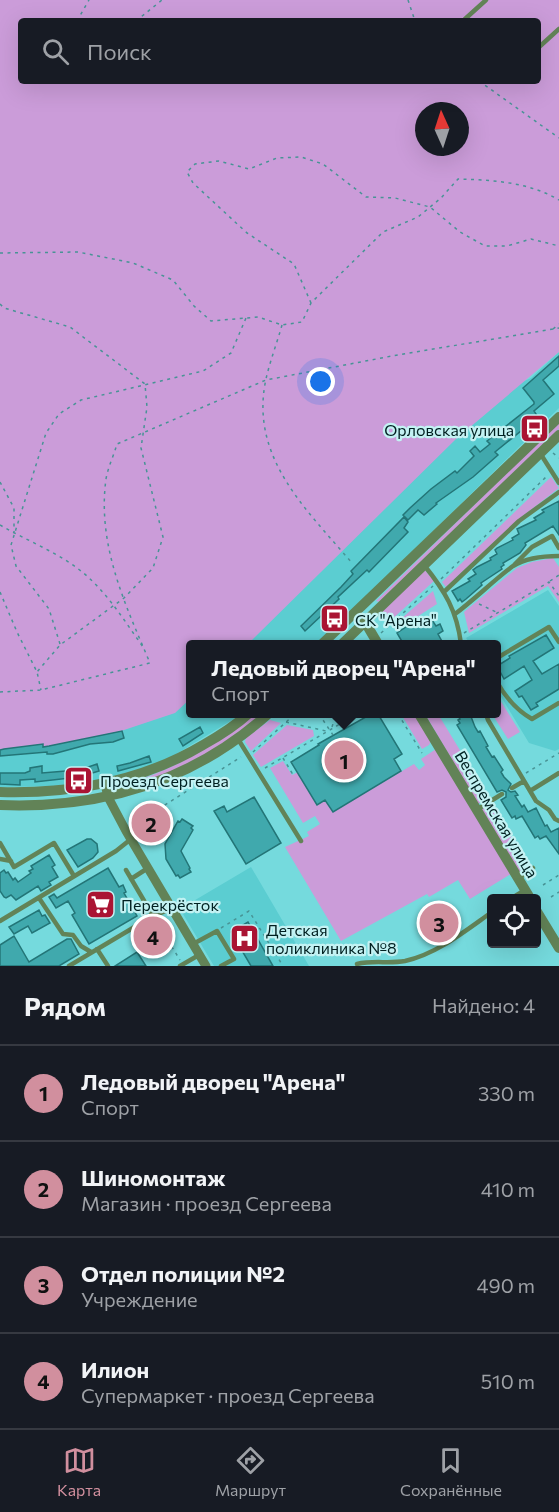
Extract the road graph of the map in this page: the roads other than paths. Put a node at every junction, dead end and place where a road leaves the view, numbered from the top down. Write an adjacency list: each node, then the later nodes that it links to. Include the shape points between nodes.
1 (486, 0): 2 (lane)
2 (466, 18)
3 (559, 30): 4 (lane)
4 (541, 45)
5 (559, 417): 15 (street)
6 (559, 435): 7 (street)
7 (540, 453): 8 (lane); 12 (street)
8 (559, 483)
9 (559, 492): 14 (lane, via 519,521)
10 (559, 548): 13 (lane, via 552,536 532,547)
11 (559, 556): 13 (lane, via 533,558)
12 (424, 565): 14 (lane); 17 (street)
13 (515, 565): 16 (lane)
14 (445, 591): 16 (lane)
15 (355, 612): 17 (street); 18 (street)
16 (455, 614): 21 (lane)
17 (365, 622): 19 (street); 20 (street)
18 (326, 640)
19 (347, 640)
20 (376, 640)
21 (460, 640)
22 (559, 642): 23 (lane, via 549,627)
23 (501, 656)
24 (501, 689): 25 (lane, via 519,712 532,719)
25 (559, 703)
26 (242, 718): 33 (street, via 184,757 139,776)
27 (263, 718): 30 (street)
28 (421, 718): 40 (street, Веспремская улица)
29 (487, 718): 32 (lane)
30 (238, 739): 38 (street, via 174,776); 43 (lane)
31 (559, 773): 35 (lane)
32 (522, 778): 34 (lane); 35 (lane)
33 (105, 784): 36 (street); 38 (street)
34 (513, 788)
35 (530, 791): 41 (lane)
36 (0, 792)
37 (502, 794): 40 (lane)
38 (108, 797): 39 (street, via 34,806); 42 (street)
39 (0, 805)
40 (477, 810): 52 (street, Веспремская улица)
41 (559, 821)
42 (128, 835): 48 (street); 50 (lane, via 116,851)
43 (301, 841)
44 (0, 843): 46 (lane)
45 (0, 859): 46 (lane)
46 (11, 861): 50 (lane, via 14,867 54,843)
47 (533, 867): 52 (lane)
48 (148, 868): 51 (lane); 55 (street)
49 (126, 870): 51 (lane)
50 (74, 876): 54 (lane)
51 (131, 879): 57 (lane)
52 (518, 879): 53 (street, Веспремская улица)
53 (527, 894)
54 (39, 898): 59 (lane); 63 (lane, via 63,933 73,934)
55 (171, 909): 57 (lane); 60 (street)
56 (487, 915): 65 (lane, via 423,956 402,962)
57 (153, 916): 62 (lane)
58 (541, 917): 61 (street)
59 (0, 921)
60 (192, 944): 64 (street); 70 (lane, via 217,931 234,959)
61 (559, 948)
62 (97, 949): 63 (lane); 68 (lane)
63 (91, 952): 67 (lane)
64 (199, 955): 66 (lane); 69 (street)
65 (357, 964)
66 (182, 965)
67 (69, 966)
68 (108, 966)
69 (206, 966)
70 (221, 966)

